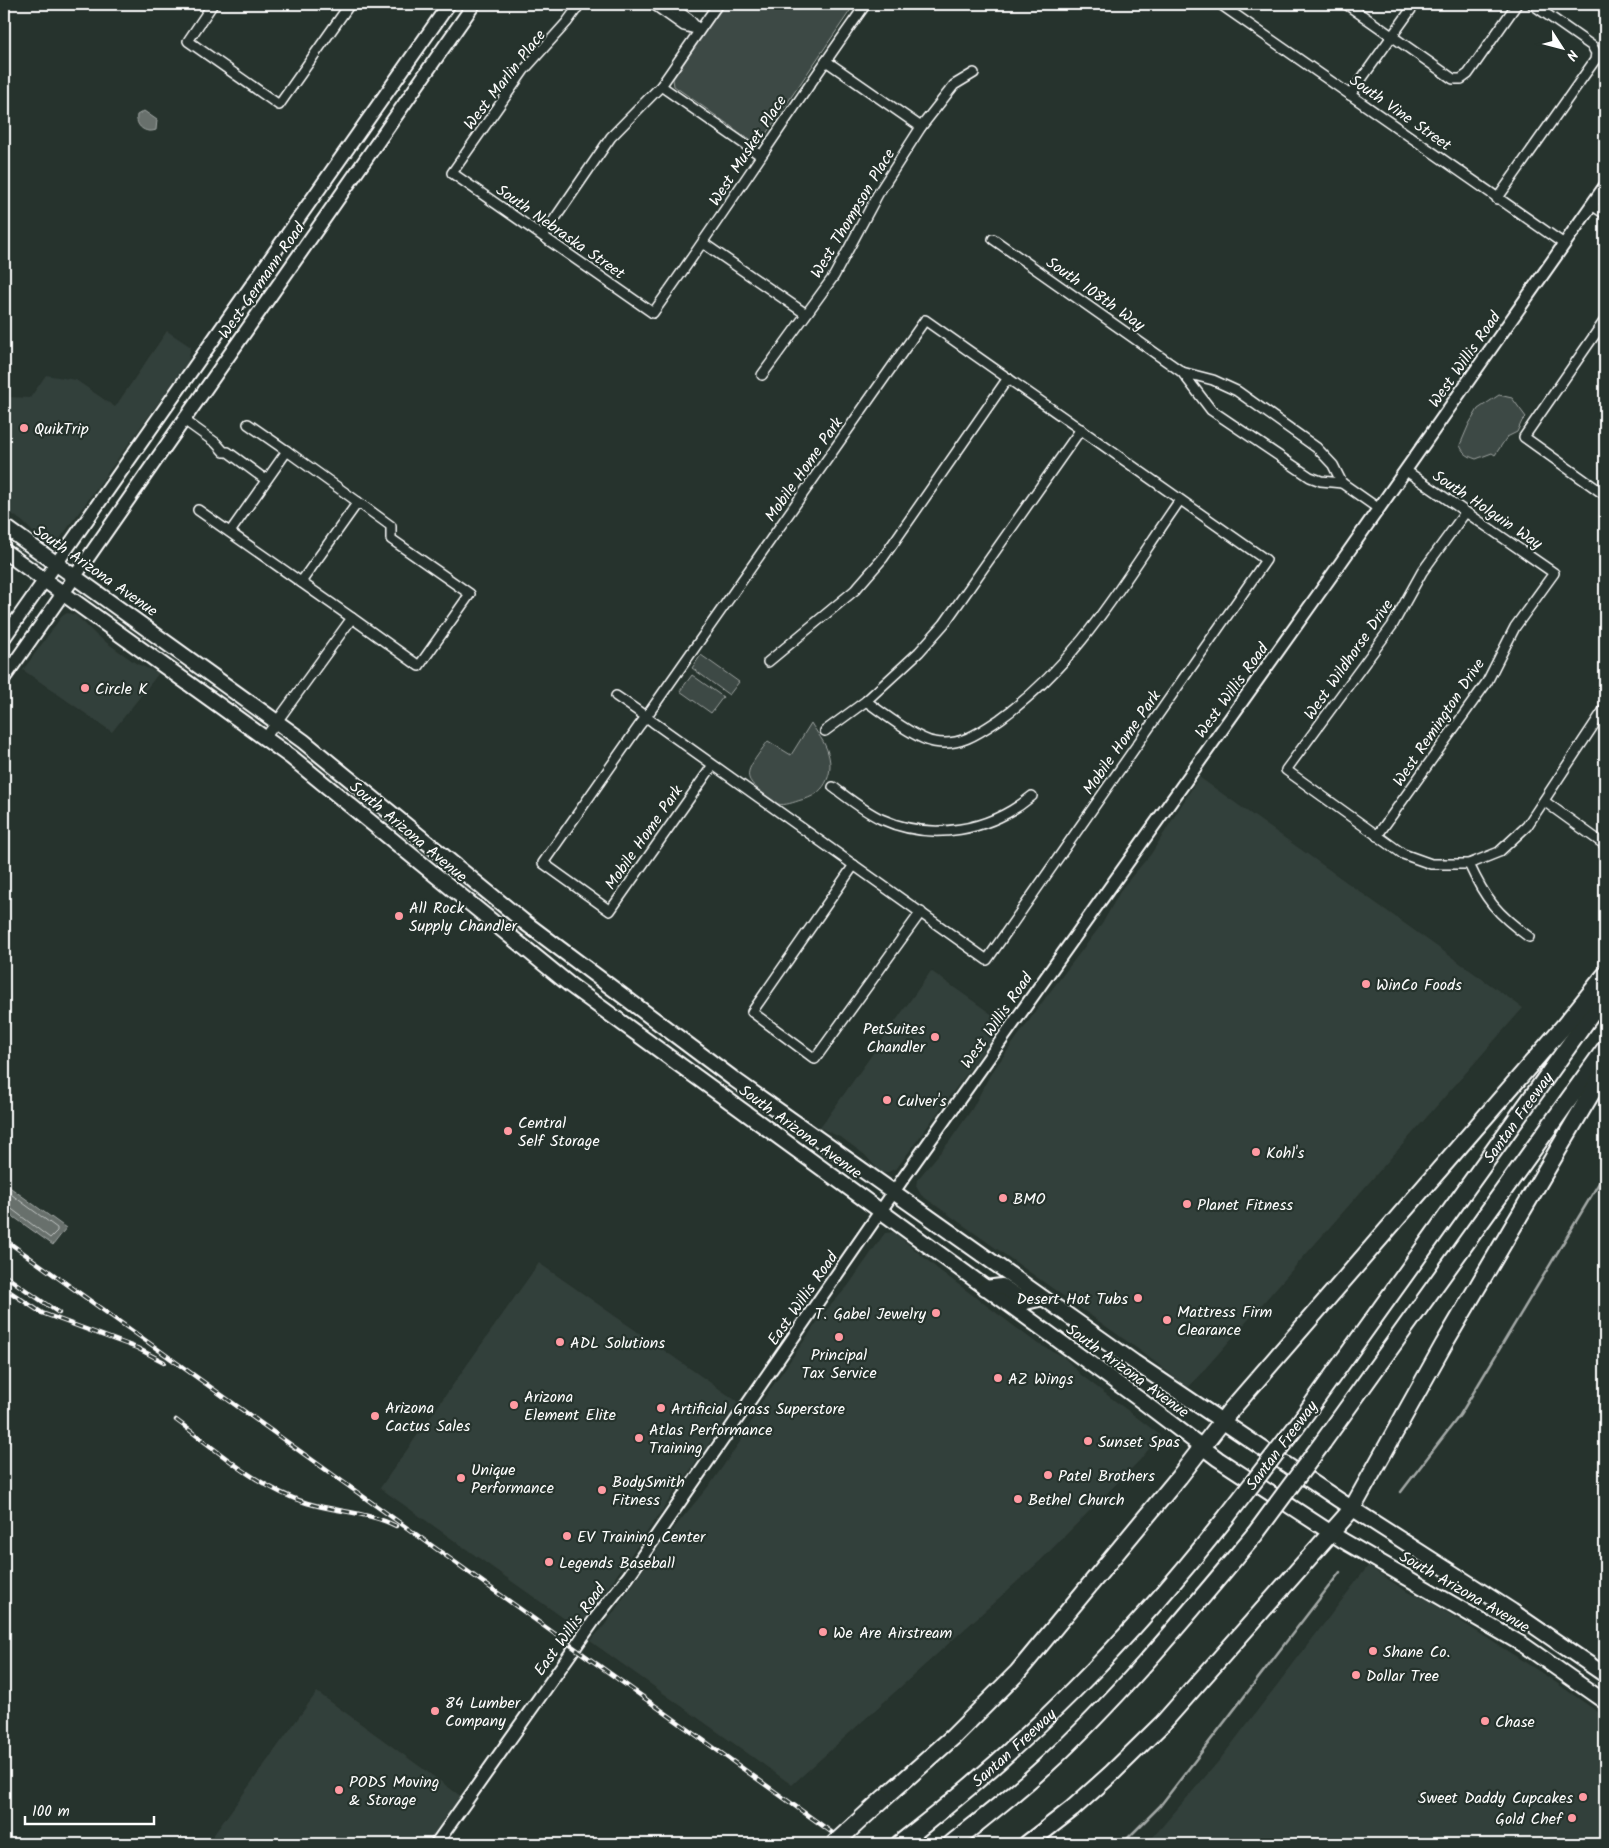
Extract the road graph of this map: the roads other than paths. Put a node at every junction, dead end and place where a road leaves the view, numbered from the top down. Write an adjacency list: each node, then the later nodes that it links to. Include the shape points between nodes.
1 (213, 4): 2 (street, via 188,41 279,105)
2 (350, 4)
3 (449, 4): 35 (main road, West Germann Road)
4 (474, 4): 37 (main road, West Germann Road)
5 (580, 4): 23 (street, West Marlin Place, via 524,70)
6 (653, 4): 15 (street, via 684,26)
7 (668, 4): 15 (street, via 689,18)
8 (718, 4): 15 (street)
9 (866, 4): 17 (street, West Musket Place)
10 (1220, 4): 20 (street, South Vine Street)
11 (1346, 4): 16 (street)
12 (1415, 4): 16 (street)
13 (1517, 4): 16 (street, via 1468,74 1460,79 1453,79)
14 (1532, 4): 25 (street, via 1592,46 1596,53)
15 (699, 30): 19 (street)
16 (1392, 36): 20 (street)
17 (826, 61): 21 (street); 22 (street, West Musket Place)
18 (974, 73): 21 (street, West Thompson Place, via 954,85)
19 (661, 86): 22 (street); 28 (street, via 611,136)
20 (1350, 95): 25 (street, South Vine Street)
21 (921, 127): 33 (street, West Thompson Place, via 878,194 834,276)
22 (760, 155): 30 (street, West Musket Place)
23 (452, 173): 28 (street, South Nebraska Street)
24 (1605, 186): 26 (street, West Willis Road)
25 (1497, 199): 31 (street, South Vine Street)
26 (1592, 205): 27 (street); 31 (street, West Willis Road)
27 (1605, 214)
28 (543, 236): 32 (street, South Nebraska Street)
29 (993, 239): 36 (street, South 108th Way)
30 (703, 243): 32 (street, West Musket Place); 33 (street)
31 (1564, 244): 44 (street, West Willis Road)
32 (653, 314)
33 (806, 314): 38 (street, West Thompson Place)
34 (1605, 320): 47 (street, via 1524,437)
35 (198, 362): 37 (main road); 56 (main road, West Germann Road)
36 (1182, 372): 46 (street, South 108th Way, via 1213,380 1237,391 1317,448 1333,465); 46 (street, South 108th Way, via 1211,410 1278,458 1321,482)
37 (215, 375): 40 (main road, West Germann Road)
38 (762, 375)
39 (1008, 378): 42 (street, Mobile Home Park); 64 (street, via 883,558 855,590); 69 (street, Mobile Home Park, via 925,320)
40 (184, 420): 45 (street); 58 (main road, West Germann Road)
41 (248, 424): 43 (street)
42 (1081, 429): 48 (street, Mobile Home Park); 67 (street, via 944,624)
43 (286, 451): 45 (street); 49 (street)
44 (1405, 470): 50 (street, West Willis Road); 52 (street, South Holguin Way)
45 (266, 480): 54 (street)
46 (1342, 483): 50 (street, South 108th Way)
47 (1605, 495)
48 (1180, 500): 67 (street, via 1094,625 1066,659 1022,704 986,729 962,742 932,742); 81 (street, Mobile Home Park, via 1266,560 987,960)
49 (358, 502): 60 (street); 62 (street, via 391,526 391,539 470,594 419,666)
50 (1379, 509): 87 (street, West Willis Road)
51 (198, 510): 54 (street)
52 (1465, 513): 57 (street, South Holguin Way); 77 (street, West Wildhorse Drive, via 1422,572 1392,626 1286,770)
53 (4, 526): 56 (main road, South Arizona Avenue)
54 (230, 532): 60 (street)
55 (4, 551): 59 (main road, South Arizona Avenue)
56 (56, 563): 58 (main road, South Arizona Avenue); 59 (main road, West Germann Road)
57 (1554, 572): 77 (street, West Remington Drive, via 1516,627 1487,682)
58 (76, 576): 61 (main road, West Germann Road); 70 (main road, South Arizona Avenue)
59 (44, 580): 61 (main road, South Arizona Avenue); 63 (main road, West Germann Road)
60 (301, 582): 62 (street)
61 (64, 594): 65 (main road, West Germann Road); 72 (main road, South Arizona Avenue)
62 (352, 618): 70 (street)
63 (4, 638)
64 (768, 662)
65 (4, 678)
66 (616, 696): 69 (street, Mobile Home Park)
67 (866, 701): 71 (street)
68 (1605, 708): 76 (street)
69 (646, 717): 73 (street, Mobile Home Park); 73 (street, Mobile Home Park, via 543,863 610,910)
70 (277, 722): 72 (street); 87 (main road, South Arizona Avenue, via 522,921)
71 (825, 731)
72 (265, 738): 88 (main road, South Arizona Avenue, via 570,985)
73 (713, 765): 80 (street, Mobile Home Park)
74 (833, 787): 75 (street, via 881,819 914,829 941,832 966,830 992,820 1016,809)
75 (1032, 796)
76 (1544, 801): 78 (street); 79 (street, via 1528,826 1499,852)
77 (1376, 836): 79 (street, via 1403,854 1431,864)
78 (1605, 845)
79 (1469, 864): 82 (street, via 1483,894 1506,921)
80 (854, 865): 81 (street, Mobile Home Park); 81 (street, via 752,1012 815,1059)
81 (920, 912)
82 (1529, 938)
83 (1605, 975): 91 (highway)
84 (1605, 995): 99 (highway, Santan Freeway, bridge, via 1296,1426 1179,1578 1066,1700 1007,1755)
85 (1605, 1049): 100 (highway, Santan Freeway, bridge, via 1255,1534 1184,1619 1100,1711 1044,1767)
86 (1605, 1070): 93 (highway, via 1444,1344)
87 (894, 1193): 88 (street, West Willis Road); 90 (main road, South Arizona Avenue)
88 (881, 1211): 89 (main road, South Arizona Avenue); 97 (street, East Willis Road, via 628,1577)
89 (985, 1288): 90 (main road, via 1002,1286 1026,1302); 92 (main road, South Arizona Avenue)
90 (1043, 1298): 91 (main road, South Arizona Avenue)
91 (1222, 1421): 92 (highway); 93 (main road, South Arizona Avenue)
92 (1202, 1447): 94 (main road, South Arizona Avenue); 98 (highway, bridge, via 1017,1674 953,1737)
93 (1352, 1509): 94 (highway); 95 (main road, South Arizona Avenue)
94 (1331, 1532): 96 (main road, South Arizona Avenue, via 1518,1642); 101 (highway, via 1162,1724 1072,1809)
95 (1605, 1675)
96 (1605, 1702)
97 (436, 1844)
98 (834, 1844)
99 (899, 1844)
100 (951, 1844)
101 (1026, 1844)

